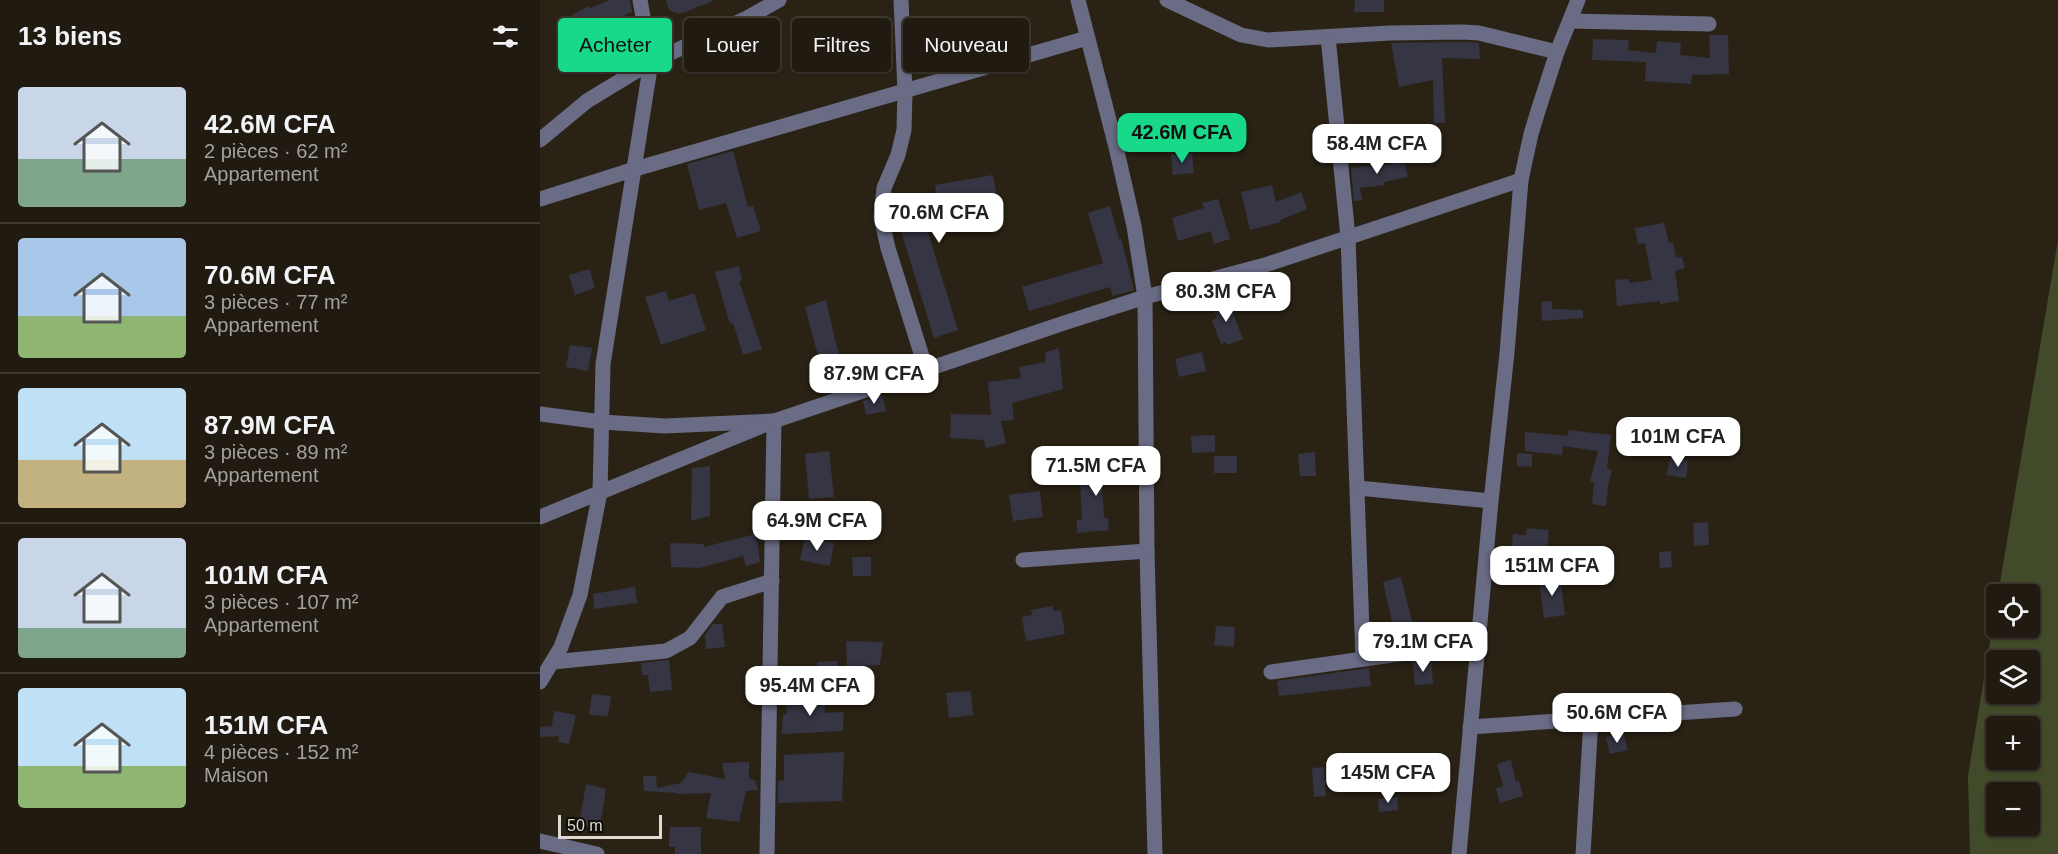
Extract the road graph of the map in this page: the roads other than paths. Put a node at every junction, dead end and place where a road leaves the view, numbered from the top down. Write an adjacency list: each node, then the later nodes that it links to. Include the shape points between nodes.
1 (640, 0): 7 (street)
2 (779, 0): 12 (street)
3 (901, 0): 16 (street)
4 (1078, 0): 11 (street)
5 (1167, 0): 10 (street, via 1241,35 1268,40)
6 (1578, 0): 8 (street)
7 (643, 18)
8 (1570, 21): 9 (street); 13 (street)
9 (1709, 24)
10 (1328, 37): 13 (street, via 1479,33); 21 (street)
11 (1087, 38): 16 (street); 22 (street, via 1134,226)
12 (672, 52)
13 (1557, 52): 19 (street)
14 (635, 72): 17 (street, via 587,101)
15 (650, 72): 18 (street)
16 (905, 91): 18 (street); 23 (street, via 904,129 884,188 881,217)
17 (540, 140)
18 (635, 169): 20 (street); 26 (street, via 603,364)
19 (1521, 180): 21 (street); 29 (street)
20 (540, 199)
21 (1348, 237): 22 (street, via 1265,265); 27 (street)
22 (1145, 297): 23 (street); 31 (street)
23 (926, 369): 25 (street)
24 (540, 414): 26 (street)
25 (774, 421): 26 (street, via 665,426); 28 (street); 33 (street)
26 (602, 422): 28 (street)
27 (1358, 488): 29 (street); 35 (street)
28 (600, 492): 30 (street); 36 (street, via 580,595)
29 (1491, 501): 34 (street)
30 (540, 517)
31 (1147, 551): 32 (street); 45 (street)
32 (1023, 560)
33 (772, 581): 36 (street, via 722,597 690,638 666,651); 44 (street)
34 (1478, 643): 35 (street); 41 (street)
35 (1363, 659): 37 (street)
36 (552, 662): 38 (street)
37 (1271, 672)
38 (540, 682)
39 (1735, 709): 40 (street)
40 (1591, 719): 41 (street); 47 (street)
41 (1470, 727): 46 (street)
42 (540, 841): 43 (street)
43 (597, 854)
44 (767, 854)
45 (1155, 854)
46 (1459, 854)
47 (1583, 854)

